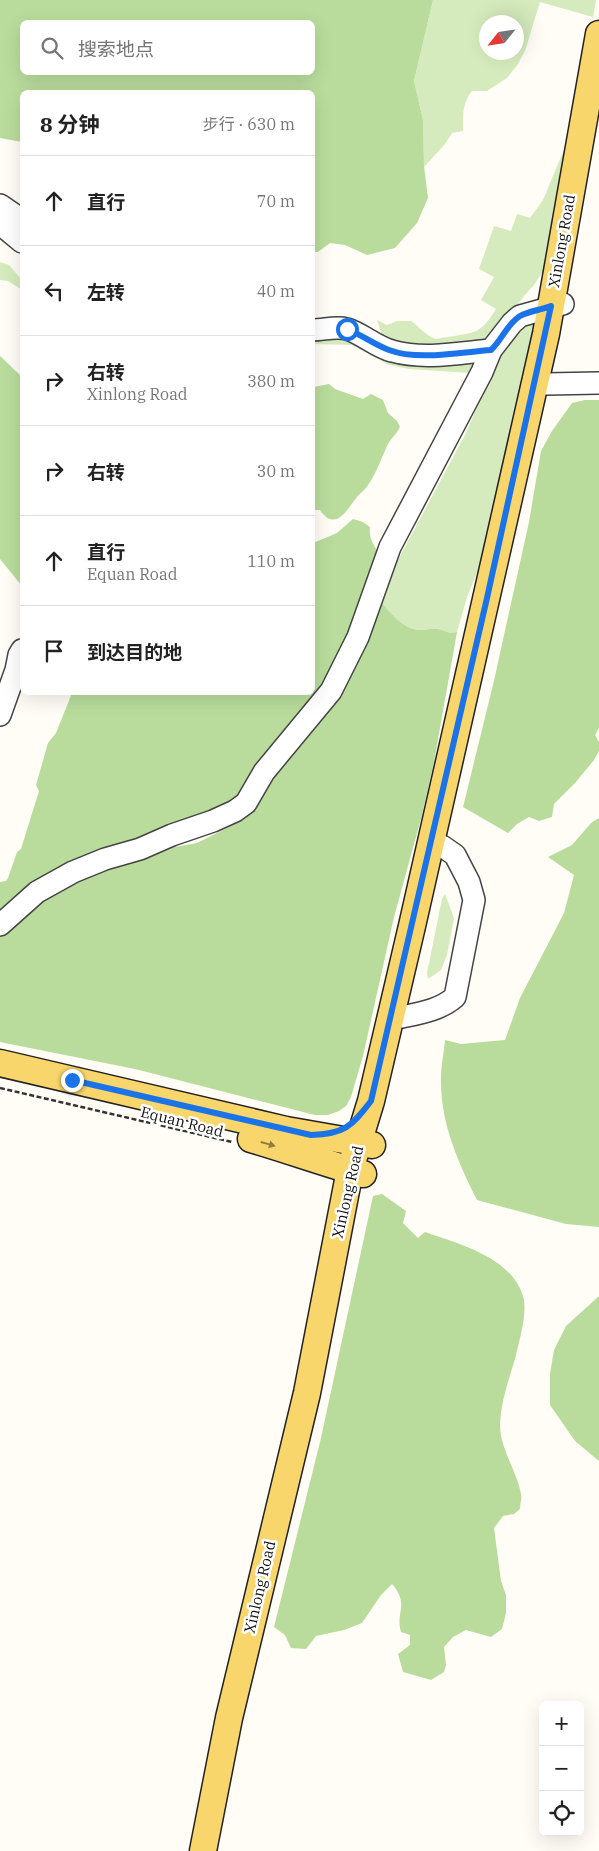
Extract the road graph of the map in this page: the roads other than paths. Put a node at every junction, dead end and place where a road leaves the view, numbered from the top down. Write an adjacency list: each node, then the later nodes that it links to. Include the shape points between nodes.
1 (599, 34): 7 (main road, Xinlong Road)
2 (599, 89): 7 (main road, Xinlong Road)
3 (0, 205): 4 (street)
4 (20, 219)
5 (0, 224): 6 (street)
6 (20, 240)
7 (557, 305): 9 (street, via 520,316); 11 (main road, Xinlong Road); 19 (main road, Xinlong Road)
8 (315, 330): 9 (street, via 347,329 390,351 404,353 441,355)
9 (491, 350): 15 (street, via 390,547 358,637 331,691 264,772 246,803 213,821 73,872 37,892)
10 (599, 383): 11 (street)
11 (546, 384): 14 (main road, Xinlong Road, via 525,468 492,636)
12 (20, 654): 13 (street)
13 (0, 715)
14 (442, 846): 16 (main road, Xinlong Road); 16 (street, via 456,855 474,900 455,996 436,1008)
15 (0, 925)
16 (402, 1017): 20 (main road, Xinlong Road)
17 (0, 1063): 21 (main road, Equan Road)
18 (0, 1078): 21 (main road, Equan Road, one-way to 21, via 206,1126 286,1149)
19 (371, 1101): 20 (main road, Xinlong Road); 21 (main road, via 340,1132)
20 (365, 1144): 21 (main road, Equan Road, via 340,1141); 22 (main road, Xinlong Road)
21 (308, 1146): 22 (main road, Equan Road); 23 (main road, via 330,1172)
22 (356, 1172): 23 (main road, Xinlong Road); 25 (main road, Xinlong Road, via 318,1401 236,1721)
23 (344, 1203): 24 (main road, Xinlong Road, via 307,1393 229,1718)
24 (203, 1851)
25 (209, 1851)

